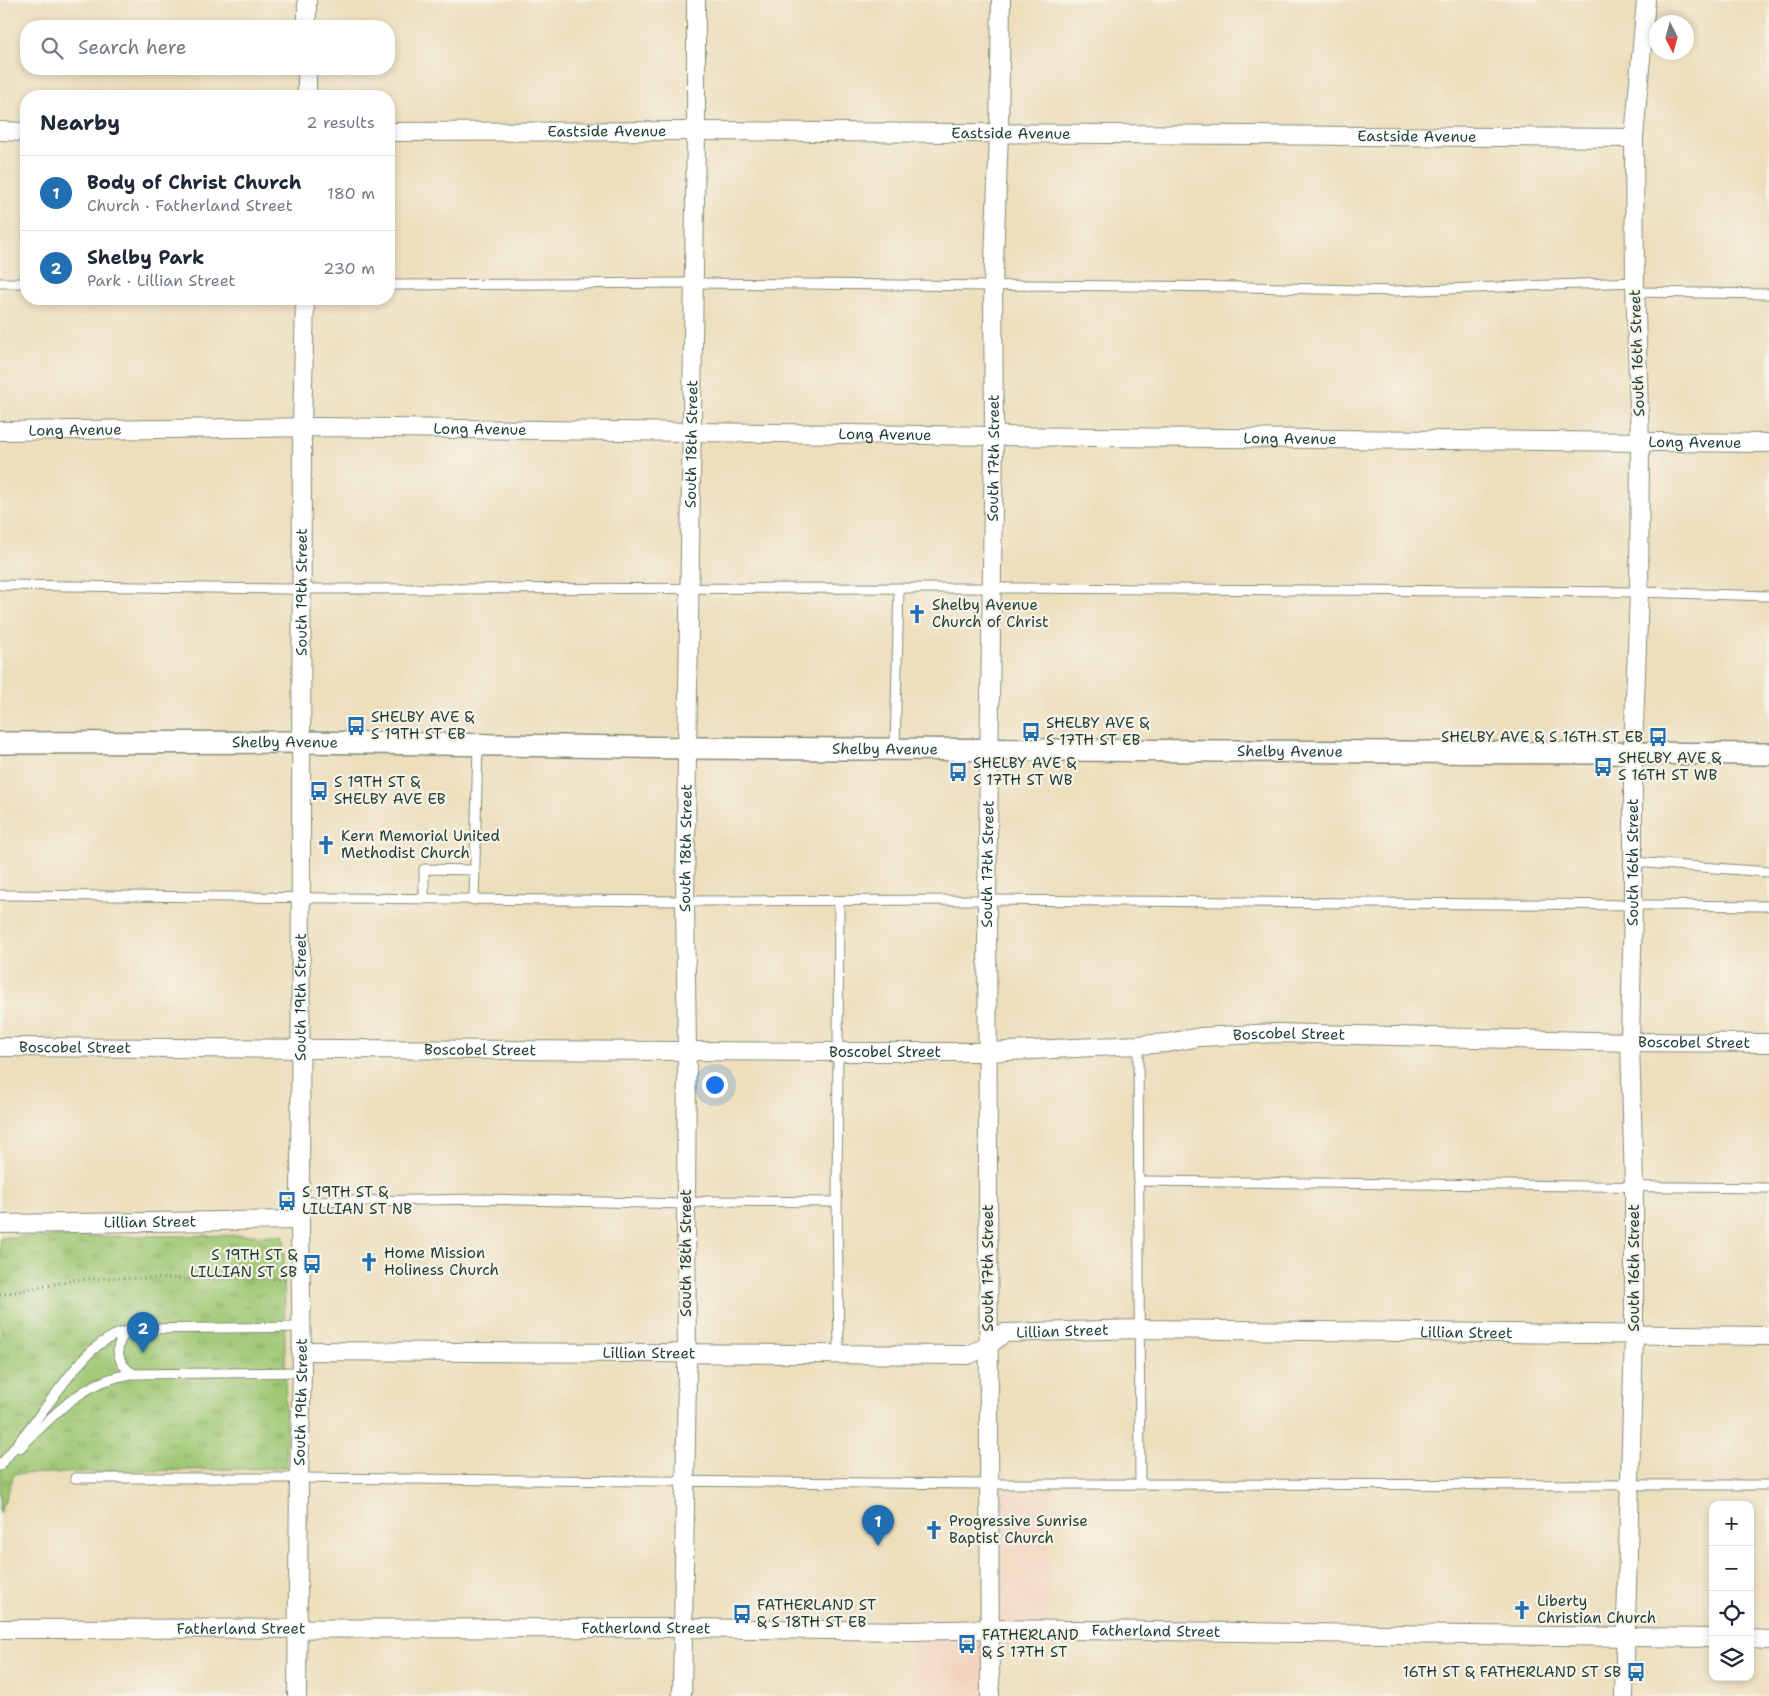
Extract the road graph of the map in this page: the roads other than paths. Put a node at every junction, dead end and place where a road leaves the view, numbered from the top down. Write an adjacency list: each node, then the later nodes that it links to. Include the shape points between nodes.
1 (307, 0): 5 (street)
2 (696, 0): 8 (street, South 18th Street)
3 (1001, 0): 12 (street, South 17th Street)
4 (1646, 0): 13 (street, South 16th Street)
5 (307, 20)
6 (307, 75): 7 (street)
7 (307, 90)
8 (696, 131): 11 (street, Eastside Avenue); 12 (street, Eastside Avenue); 16 (street, South 18th Street)
9 (0, 132): 10 (street)
10 (20, 132)
11 (395, 132)
12 (999, 133): 13 (street, Eastside Avenue); 18 (street, South 17th Street)
13 (1634, 138): 19 (street, South 16th Street)
14 (0, 283): 15 (lane)
15 (20, 283)
16 (694, 283): 17 (lane); 18 (lane); 24 (street, South 18th Street)
17 (395, 285)
18 (993, 286): 19 (lane, via 1394,291); 25 (street, South 17th Street)
19 (1636, 287): 20 (lane); 26 (street, South 16th Street)
20 (1769, 294)
21 (305, 305): 22 (street, South 19th Street)
22 (302, 426): 23 (street, Long Avenue); 24 (street, Long Avenue); 31 (street, South 19th Street)
23 (0, 431)
24 (692, 432): 25 (street, Long Avenue); 32 (street, South 18th Street)
25 (994, 436): 26 (street, Long Avenue); 30 (street, South 17th Street)
26 (1640, 443): 27 (street, Long Avenue); 33 (street, South 16th Street)
27 (1769, 443)
28 (0, 585): 31 (lane)
29 (899, 588): 30 (lane); 32 (lane); 39 (lane)
30 (992, 588): 33 (lane); 40 (street, South 17th Street)
31 (302, 589): 32 (lane); 35 (street, South 19th Street)
32 (690, 589): 38 (street, South 18th Street)
33 (1639, 592): 34 (lane); 41 (street, South 16th Street)
34 (1769, 596)
35 (302, 742): 36 (street, Shelby Avenue); 37 (street, Shelby Avenue); 47 (street, South 19th Street)
36 (0, 743)
37 (478, 745): 38 (street, Shelby Avenue); 44 (lane)
38 (688, 748): 39 (street, Shelby Avenue); 52 (street, South 18th Street)
39 (896, 748): 40 (street, Shelby Avenue)
40 (989, 749): 41 (street, Shelby Avenue); 51 (street, South 17th Street)
41 (1633, 753): 42 (street, Shelby Avenue); 43 (street, South 16th Street)
42 (1769, 754)
43 (1633, 862): 45 (lane); 53 (street, South 16th Street)
44 (474, 870): 48 (lane, via 424,869); 49 (lane)
45 (1769, 872)
46 (0, 895): 47 (lane)
47 (302, 898): 48 (lane); 59 (street, South 19th Street)
48 (424, 899): 49 (lane)
49 (474, 900): 52 (lane)
50 (839, 900): 51 (lane); 52 (lane); 61 (lane)
51 (987, 900): 53 (lane); 62 (street, South 17th Street)
52 (685, 901): 60 (street, South 18th Street)
53 (1633, 904): 54 (lane); 55 (street, South 16th Street)
54 (1769, 906)
55 (1630, 1042): 56 (street, Boscobel Street); 57 (street, Boscobel Street, via 1276,1033 1200,1037); 64 (street, South 16th Street)
56 (1769, 1043)
57 (1138, 1045): 62 (street, Boscobel Street); 63 (lane)
58 (0, 1047): 59 (street, Boscobel Street)
59 (302, 1049): 60 (street, Boscobel Street); 66 (street, South 19th Street)
60 (687, 1051): 61 (street, Boscobel Street); 68 (street, South 18th Street)
61 (839, 1052): 62 (street, Boscobel Street); 67 (lane)
62 (987, 1052): 76 (street, South 17th Street)
63 (1139, 1181): 64 (lane); 73 (lane)
64 (1634, 1187): 65 (lane); 74 (street, South 16th Street)
65 (1769, 1188)
66 (300, 1202): 68 (lane, via 483,1200); 69 (street, South 19th Street)
67 (838, 1202): 68 (lane, via 708,1201); 79 (lane)
68 (686, 1204): 78 (street, South 18th Street)
69 (300, 1220): 70 (street, Lillian Street); 71 (street, South 19th Street)
70 (0, 1224)
71 (301, 1327): 72 (lane); 77 (street, South 19th Street)
72 (140, 1329): 81 (lane, via 125,1334 118,1352 127,1369); 82 (lane, via 107,1339 88,1353)
73 (1138, 1329): 74 (street, Lillian Street); 76 (street, Lillian Street, via 1004,1333); 87 (lane)
74 (1634, 1335): 75 (street, Lillian Street); 88 (street, South 16th Street)
75 (1769, 1336)
76 (988, 1346): 79 (street, Lillian Street, via 968,1355); 86 (street, South 17th Street)
77 (301, 1351): 78 (street, Lillian Street); 80 (street, South 19th Street)
78 (687, 1354): 79 (street, Lillian Street); 85 (street, South 18th Street)
79 (839, 1354)
80 (302, 1372): 81 (lane); 84 (street, South 19th Street)
81 (143, 1374): 82 (lane, via 109,1378 79,1394)
82 (0, 1466)
83 (75, 1478): 84 (lane)
84 (298, 1478): 85 (lane); 90 (street, South 19th Street)
85 (686, 1481): 86 (lane); 91 (street, South 18th Street)
86 (990, 1484): 87 (lane); 93 (street, South 17th Street)
87 (1140, 1484): 88 (lane)
88 (1630, 1484): 89 (lane); 94 (street, South 16th Street)
89 (1769, 1485)
90 (298, 1628): 91 (street, Fatherland Street); 92 (street, Fatherland Street); 98 (street, South 19th Street)
91 (682, 1628): 93 (street, Fatherland Street); 99 (street, South 18th Street)
92 (0, 1629)
93 (990, 1629): 94 (street, Fatherland Street); 100 (street, South 17th Street)
94 (1624, 1636): 95 (street, Fatherland Street); 101 (street, South 16th Street)
95 (1709, 1638)
96 (1754, 1639): 97 (street)
97 (1769, 1640)
98 (297, 1696)
99 (682, 1696)
100 (990, 1696)
101 (1624, 1696)

